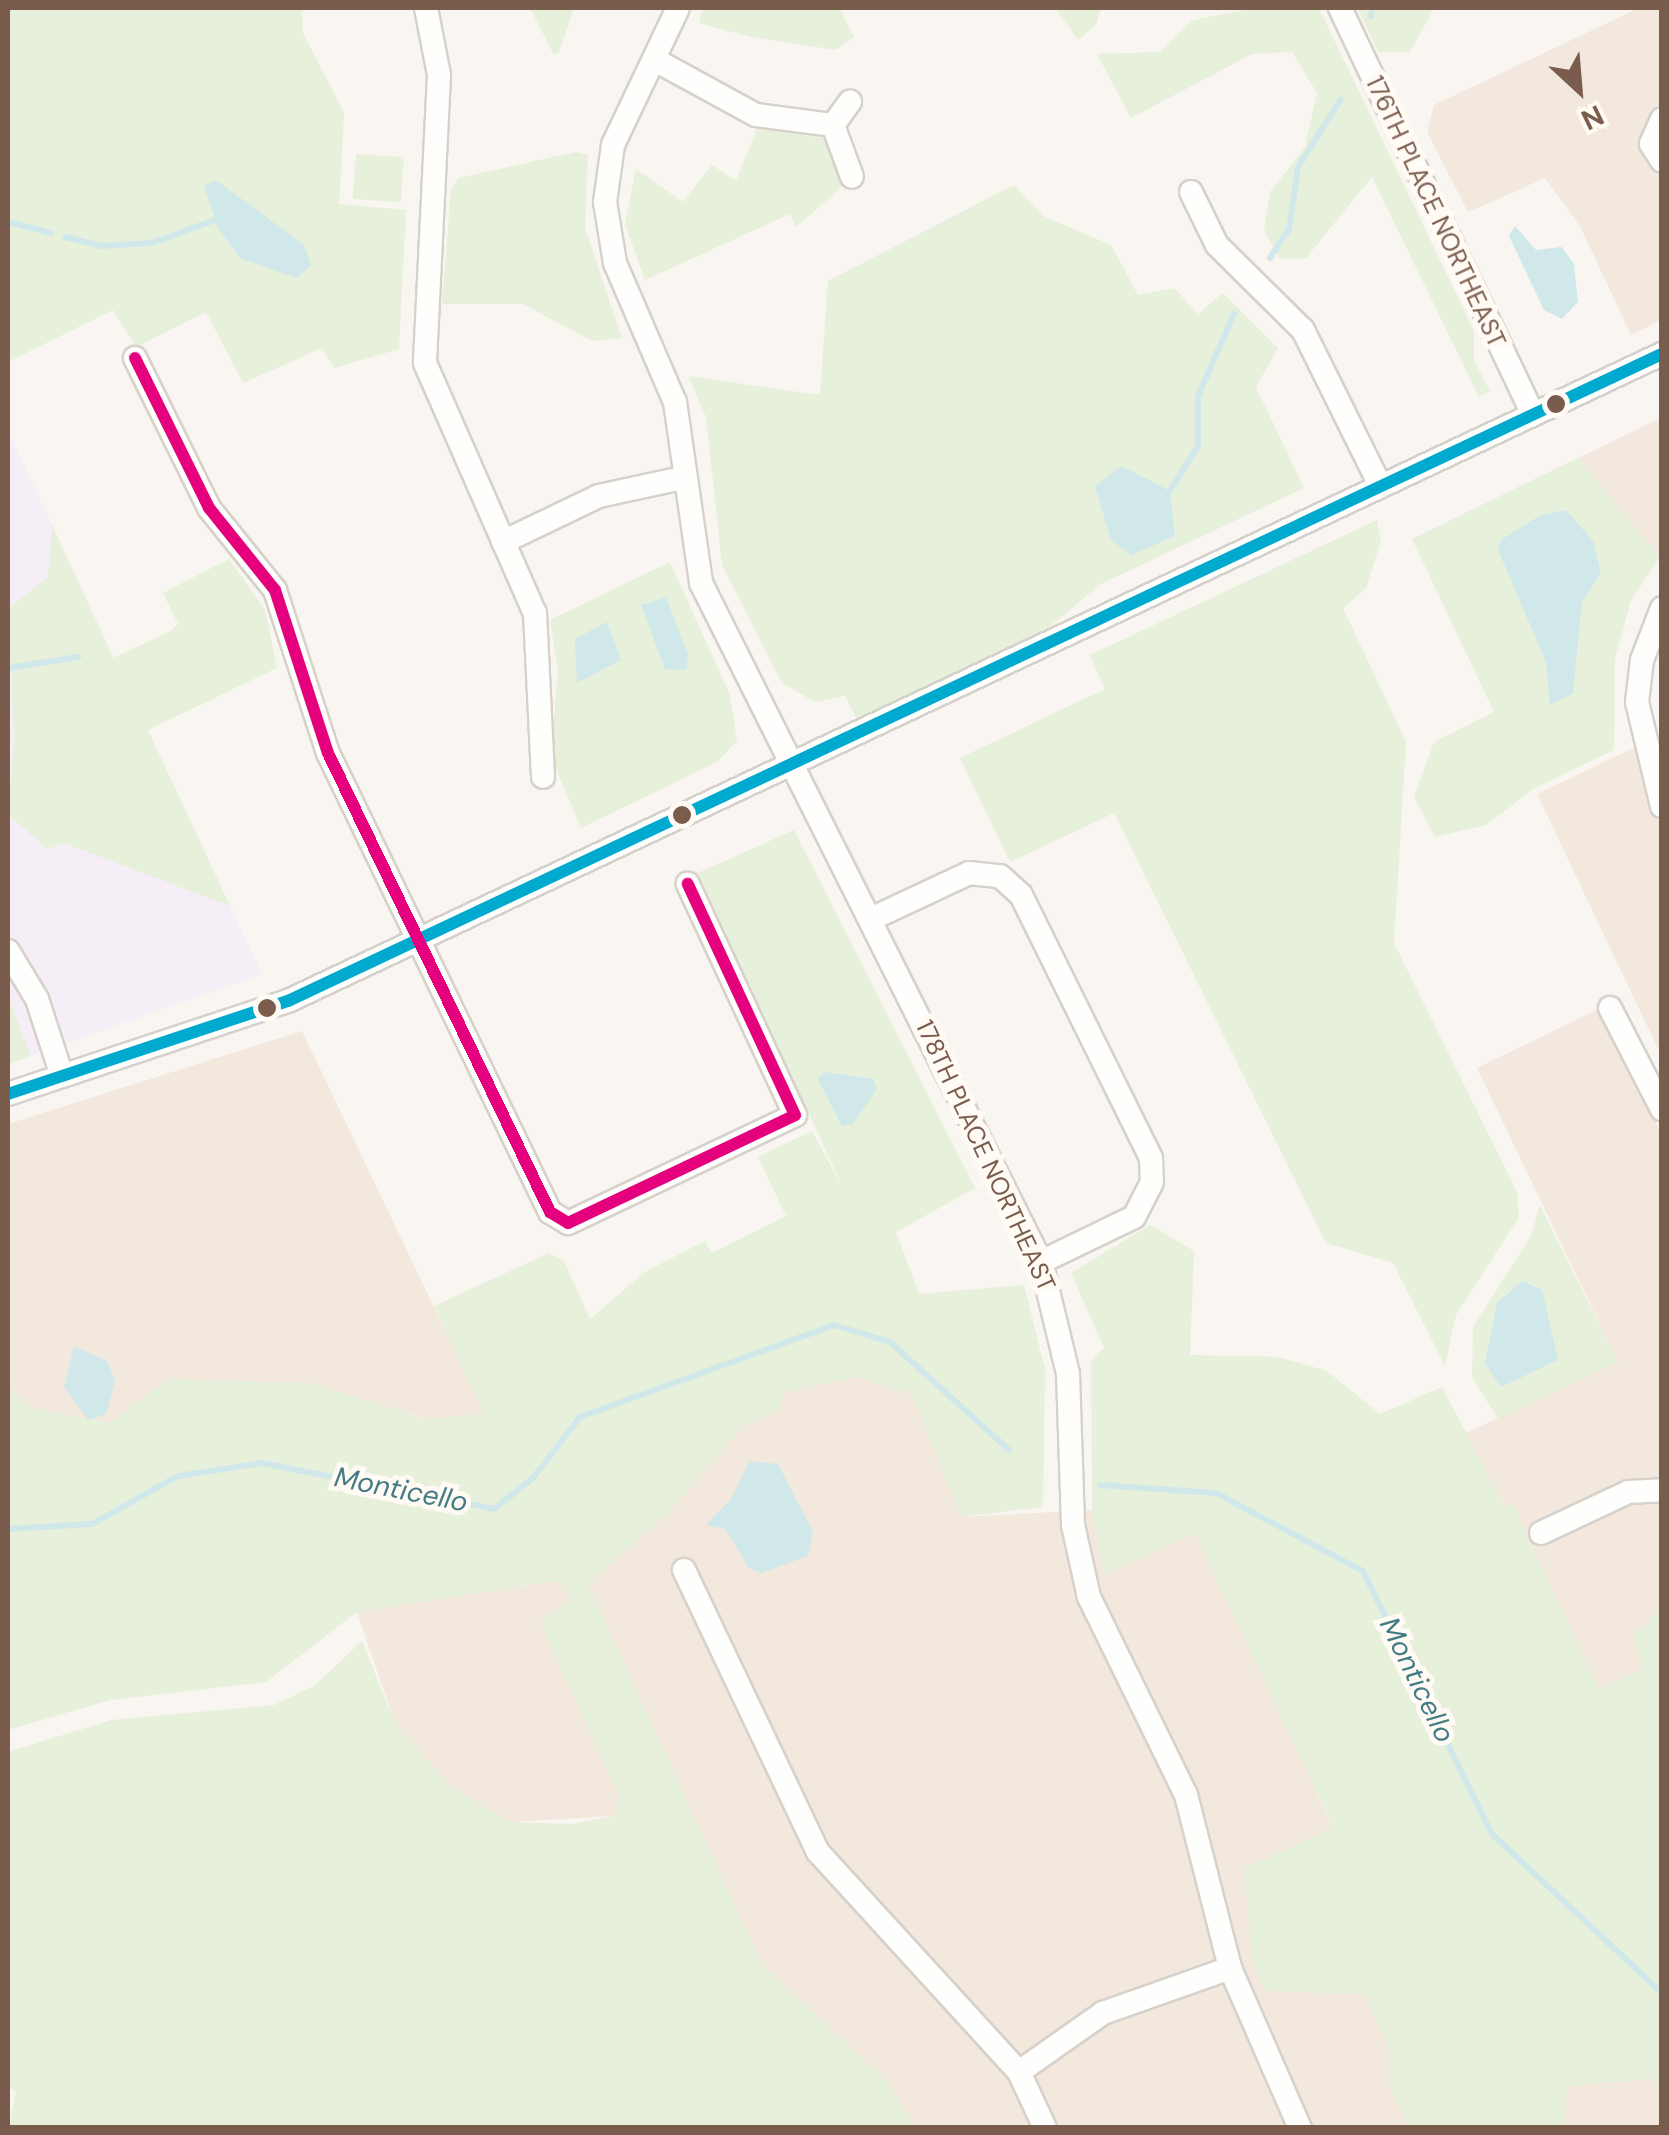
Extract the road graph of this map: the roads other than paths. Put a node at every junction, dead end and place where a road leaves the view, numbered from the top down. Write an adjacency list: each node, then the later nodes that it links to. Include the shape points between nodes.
1 (426, 8): 16 (street, via 439,75 426,363)
2 (678, 8): 4 (street, 178TH PLACE NORTHEAST)
3 (1340, 8): 13 (street, 176TH PLACE NORTHEAST)
4 (655, 60): 7 (street, via 756,115); 14 (street, 178TH PLACE NORTHEAST, via 613,145 606,219 615,263 675,402)
5 (850, 102): 7 (street)
6 (1662, 119): 8 (street, via 1651,144)
7 (833, 125): 9 (street)
8 (1662, 161)
9 (852, 177)
10 (1191, 192): 15 (street, via 1217,245 1303,330)
11 (1662, 354): 13 (street)
12 (135, 358): 23 (street, via 209,508 275,590 301,654 319,733)
13 (1532, 415): 15 (street)
14 (682, 478): 16 (street, via 600,496); 18 (street, 178TH PLACE NORTHEAST, via 701,584)
15 (1380, 485): 18 (street)
16 (502, 542): 19 (street, via 541,635 536,738)
17 (1662, 608): 20 (street, via 1642,660 1637,702)
18 (793, 768): 22 (street, 178TH PLACE NORTHEAST); 23 (street)
19 (544, 776)
20 (1662, 806)
21 (688, 884): 23 (street, via 794,1115 568,1222 550,1212)
22 (871, 919): 29 (street, 178TH PLACE NORTHEAST); 29 (street, via 970,873 1000,876 1021,895 1151,1158 1152,1182 1134,1217)
23 (420, 940): 26 (street, via 275,1006)
24 (8, 951): 26 (street, via 37,999)
25 (1610, 1008): 28 (street)
26 (62, 1076): 27 (street)
27 (8, 1094)
28 (1662, 1109)
29 (1041, 1262): 33 (street, 178TH PLACE NORTHEAST, via 1068,1374 1074,1525 1089,1597 1186,1796)
30 (1662, 1490): 31 (street, via 1628,1492)
31 (1540, 1533)
32 (684, 1570): 34 (street, via 818,1852)
33 (1230, 1968): 34 (street, via 1103,2013); 36 (street, 178TH PLACE NORTHEAST)
34 (1020, 2072): 35 (street)
35 (1045, 2128)
36 (1300, 2128)

